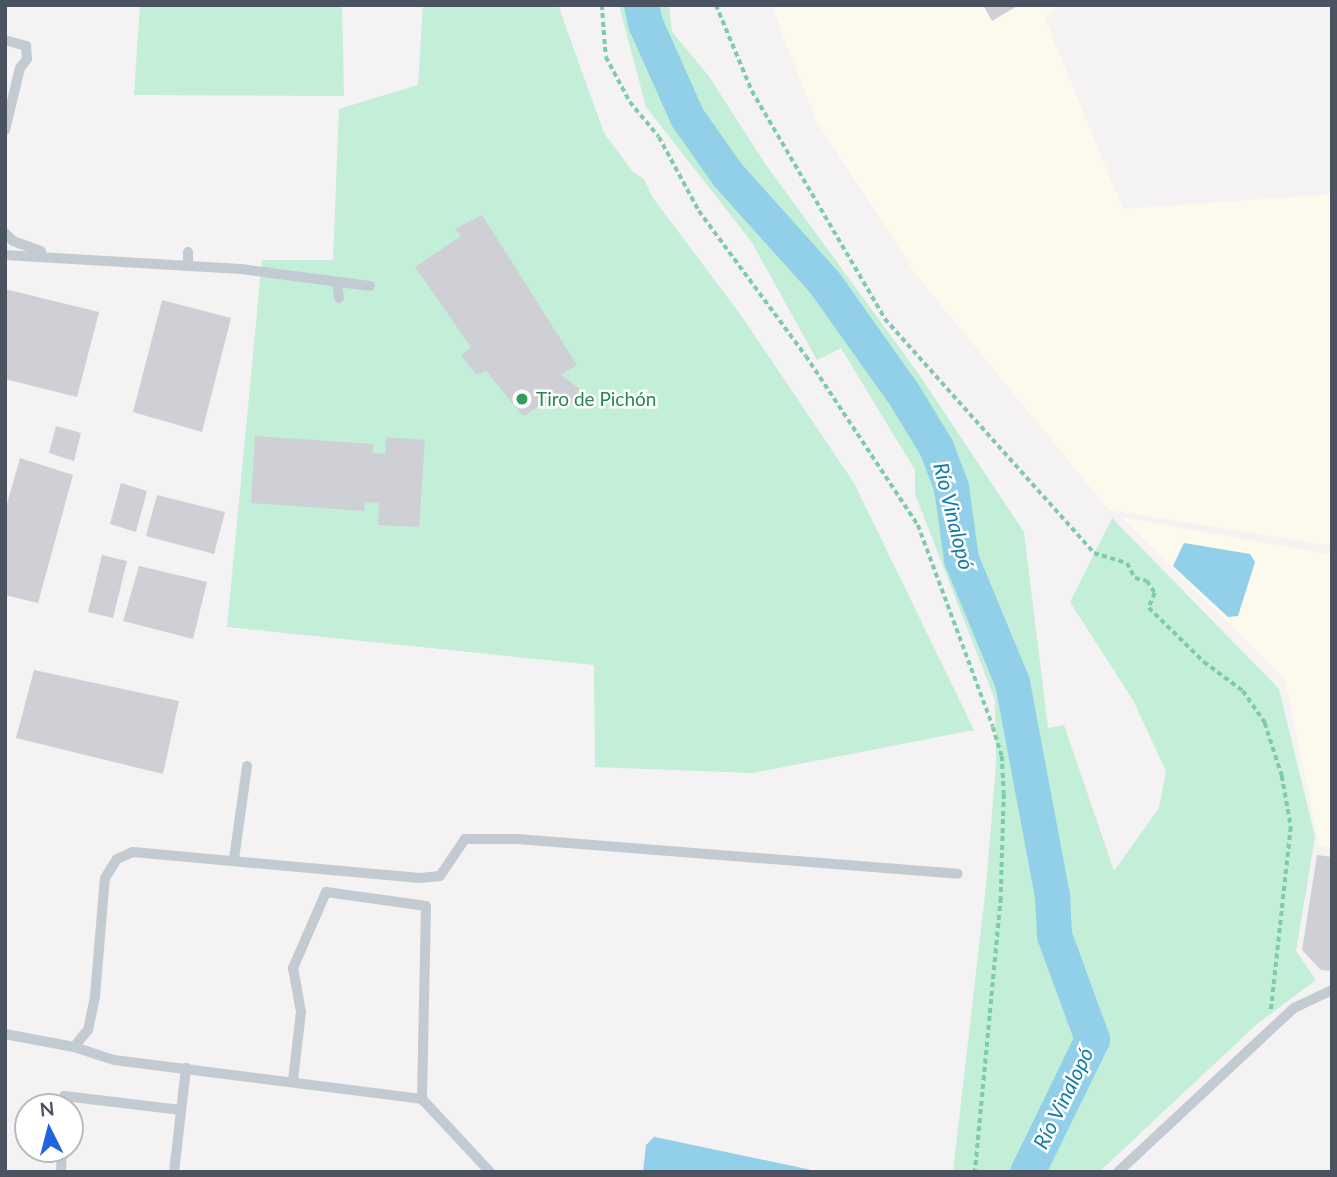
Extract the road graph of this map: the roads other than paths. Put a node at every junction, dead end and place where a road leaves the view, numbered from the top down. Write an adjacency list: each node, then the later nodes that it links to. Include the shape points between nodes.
1 (5, 40): 2 (lane, via 26,46 27,59 20,68)
2 (5, 130)
3 (5, 233): 6 (lane, via 30,250)
4 (188, 252): 7 (lane)
5 (5, 255): 6 (lane)
6 (83, 258): 7 (lane)
7 (188, 266): 8 (lane)
8 (337, 282): 9 (lane); 10 (lane)
9 (370, 286)
10 (339, 298)
11 (247, 766): 12 (lane)
12 (234, 859): 13 (lane, via 420,878 440,876 465,839 517,839); 16 (lane, via 133,852 117,859 105,878 88,1030)
13 (958, 874)
14 (1332, 989): 24 (lane, via 1294,1008)
15 (5, 1034): 16 (lane)
16 (74, 1047): 17 (lane, via 114,1059)
17 (186, 1068): 18 (lane); 21 (lane)
18 (293, 1080): 20 (lane); 20 (lane, via 301,1012 293,968 326,892 426,906)
19 (84, 1098): 21 (lane)
20 (422, 1099): 23 (lane)
21 (181, 1110): 22 (lane)
22 (174, 1172)
23 (490, 1172)
24 (1118, 1172)

